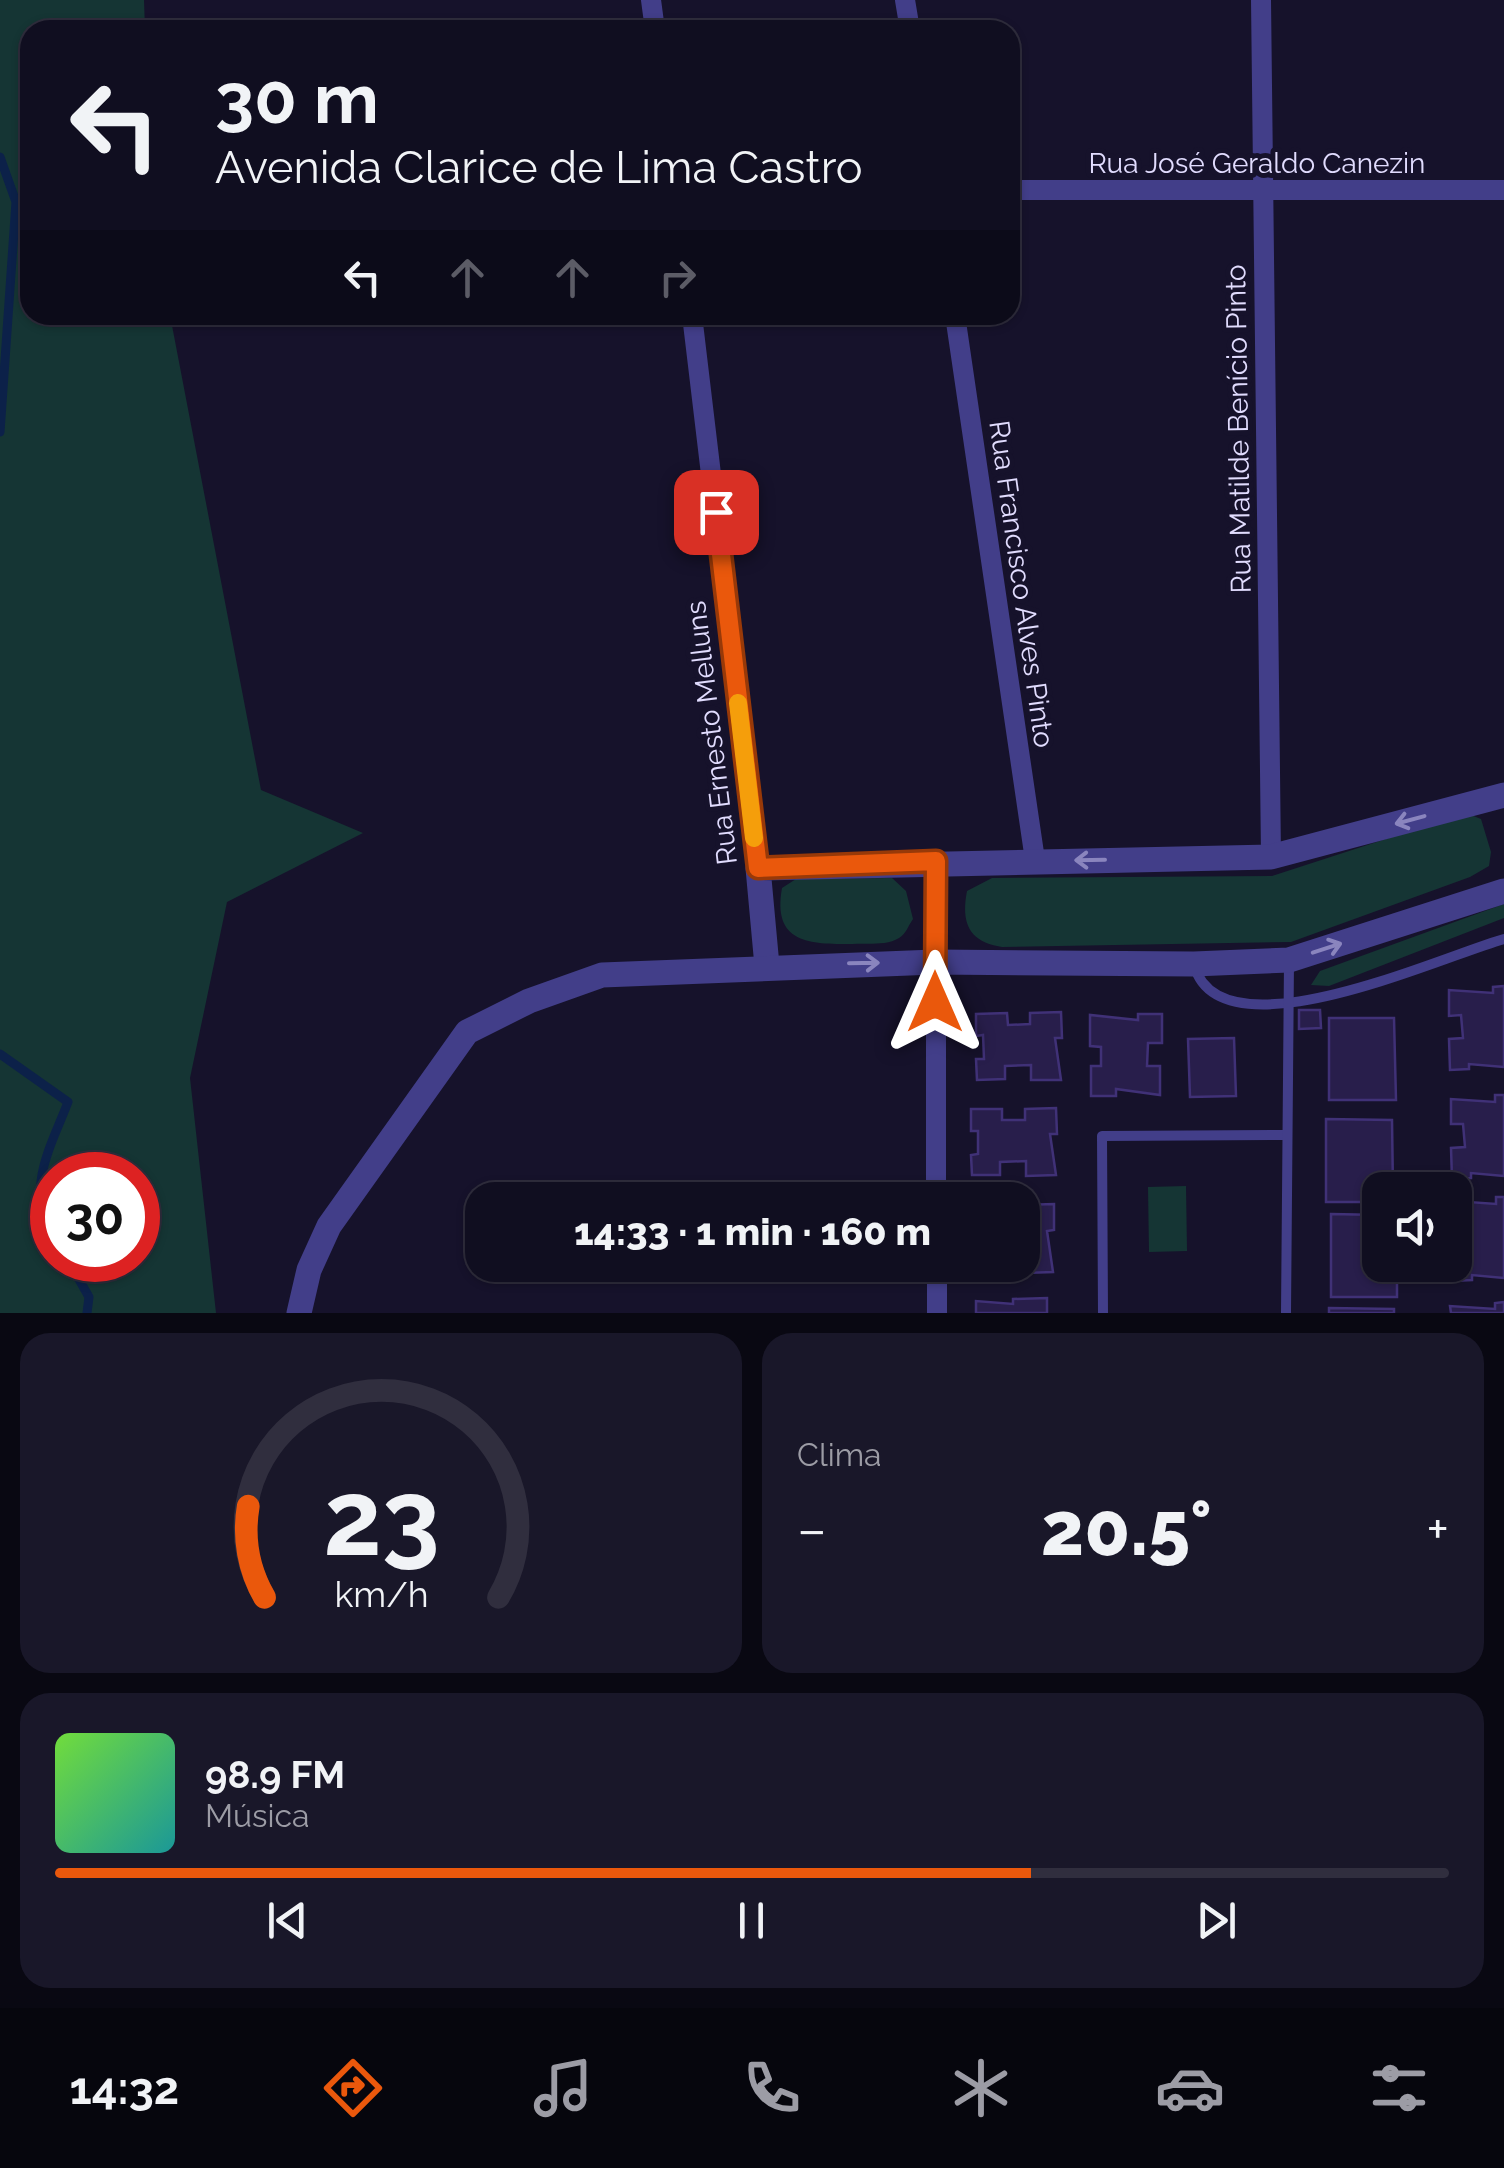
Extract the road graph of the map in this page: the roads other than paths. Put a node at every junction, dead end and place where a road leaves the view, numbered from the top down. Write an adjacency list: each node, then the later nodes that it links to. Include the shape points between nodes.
1 (1261, 0): 3 (street, Rua Matilde Benício Pinto)
2 (1020, 190): 3 (street, Rua José Geraldo Canezin)
3 (1263, 190): 4 (street, Rua José Geraldo Canezin); 8 (street, Rua Matilde Benício Pinto)
4 (1504, 190)
5 (693, 325): 11 (street, Rua Ernesto Melluns)
6 (956, 325): 9 (street, Rua Francisco Alves Pinto)
7 (1504, 794): 8 (street, one-way to 8)
8 (1271, 856): 9 (street, one-way to 9)
9 (1035, 860): 10 (street)
10 (936, 861): 11 (street); 15 (street)
11 (758, 868): 17 (street, Rua Ernesto Melluns)
12 (1504, 891): 14 (street, one-way to 12)
13 (1504, 939): 18 (lane)
14 (1289, 960): 16 (street); 18 (lane)
15 (935, 962): 16 (street); 17 (street, one-way to 15); 20 (street)
16 (1194, 964): 18 (lane, via 1198,980 1219,998)
17 (766, 966): 22 (street, via 602,975 467,1032 328,1226)
18 (1289, 1006): 19 (lane)
19 (1286, 1135): 24 (lane, via 1102,1136); 25 (lane)
20 (936, 1182)
21 (937, 1282): 23 (street)
22 (299, 1313)
23 (937, 1313)
24 (1104, 1313)
25 (1286, 1313)

